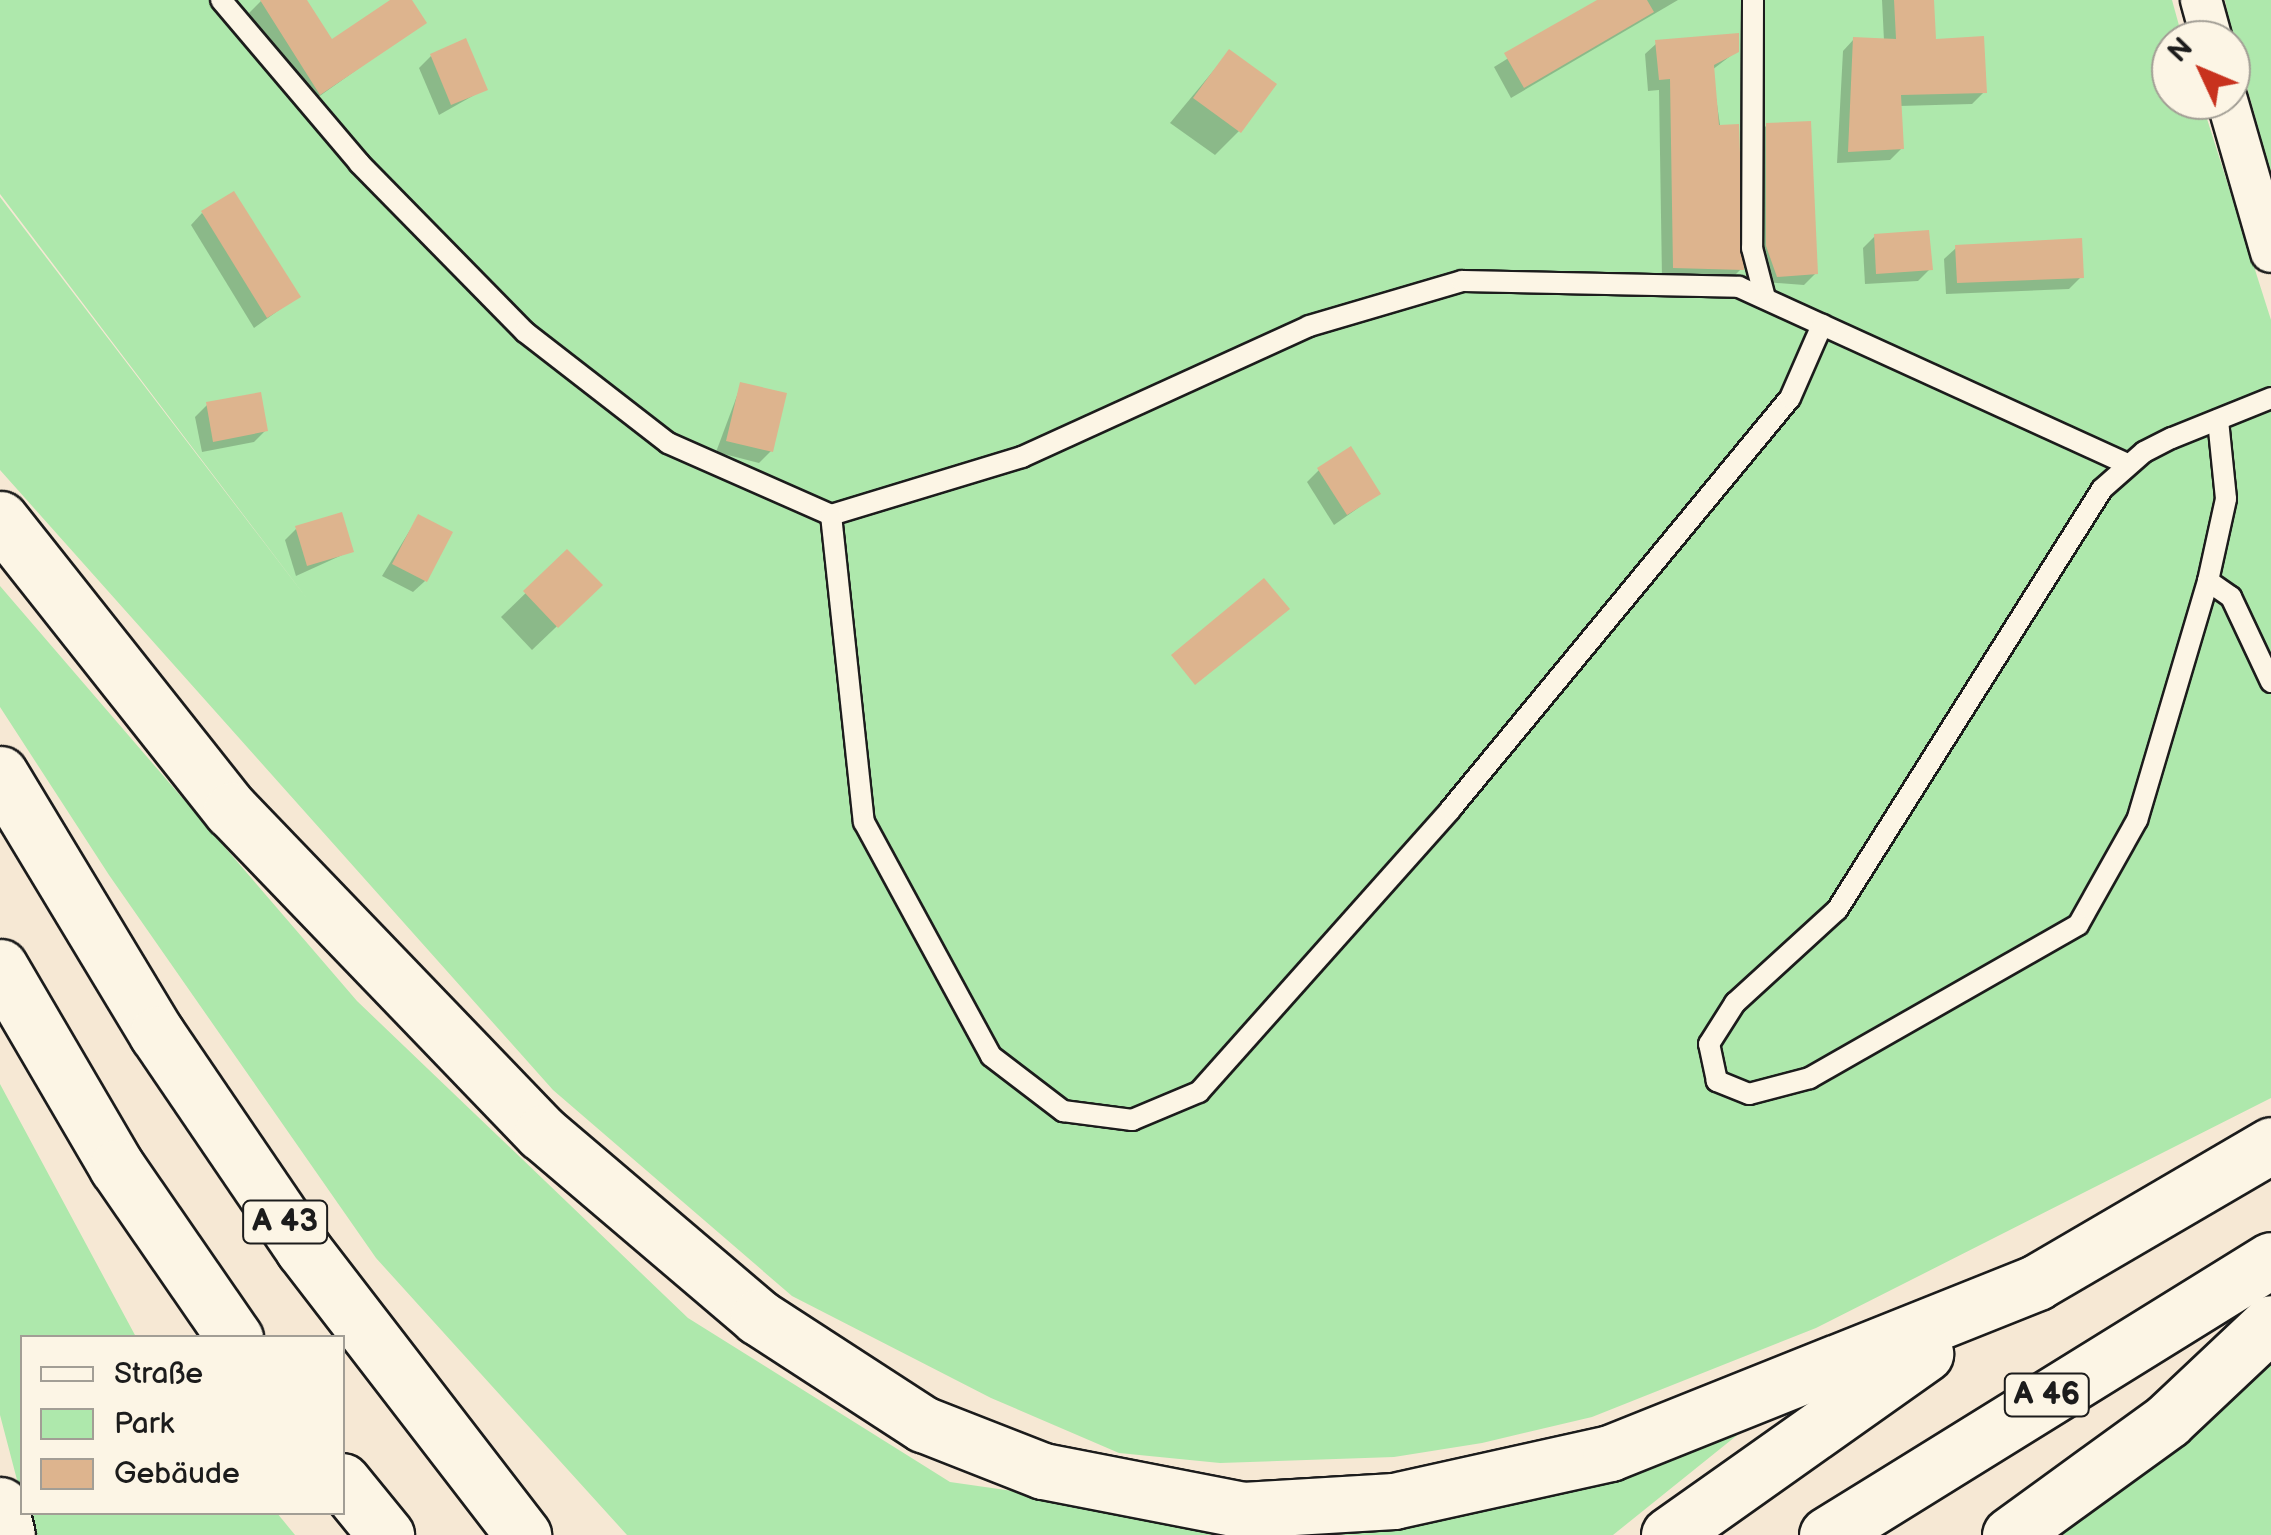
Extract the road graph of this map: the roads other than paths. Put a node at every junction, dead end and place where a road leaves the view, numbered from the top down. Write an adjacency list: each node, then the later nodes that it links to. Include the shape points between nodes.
1 (220, 0): 10 (lane, via 358,163 525,332 668,443)
2 (1753, 0): 5 (lane, via 1752,248)
3 (2233, 120): 4 (street)
4 (2271, 252)
5 (1765, 298): 6 (lane); 10 (lane, via 1692,280 1426,287 1213,366 1022,457)
6 (1822, 325): 9 (lane); 10 (lane, via 1790,398 1450,810 1199,1092 1132,1120 1063,1111 991,1056 864,822)
7 (2271, 398): 8 (lane)
8 (2218, 420): 9 (lane); 12 (lane, via 2226,499)
9 (2127, 464): 12 (lane, via 2075,524 1837,910 1735,1003 1709,1044 1717,1080 1750,1094 1810,1078 2078,925 2138,820)
10 (831, 515)
11 (0, 519): 18 (main road, via 231,810 542,1133 758,1317 923,1424 1043,1470 1243,1510 1394,1501 1610,1453)
12 (2208, 581): 13 (lane, via 2230,597)
13 (2271, 682)
14 (0, 774): 25 (main road, A 43, via 156,1034 303,1249)
15 (0, 967): 20 (main road, via 116,1166)
16 (2271, 1145): 18 (main road)
17 (2271, 1260): 27 (main road, A 46)
18 (2037, 1282): 26 (main road)
19 (2271, 1323): 28 (main road, via 2168,1420)
20 (233, 1335)
21 (345, 1485): 24 (main road)
22 (0, 1505): 23 (main road)
23 (8, 1535)
24 (386, 1535)
25 (522, 1535)
26 (1669, 1535)
27 (1827, 1535)
28 (2010, 1535)

